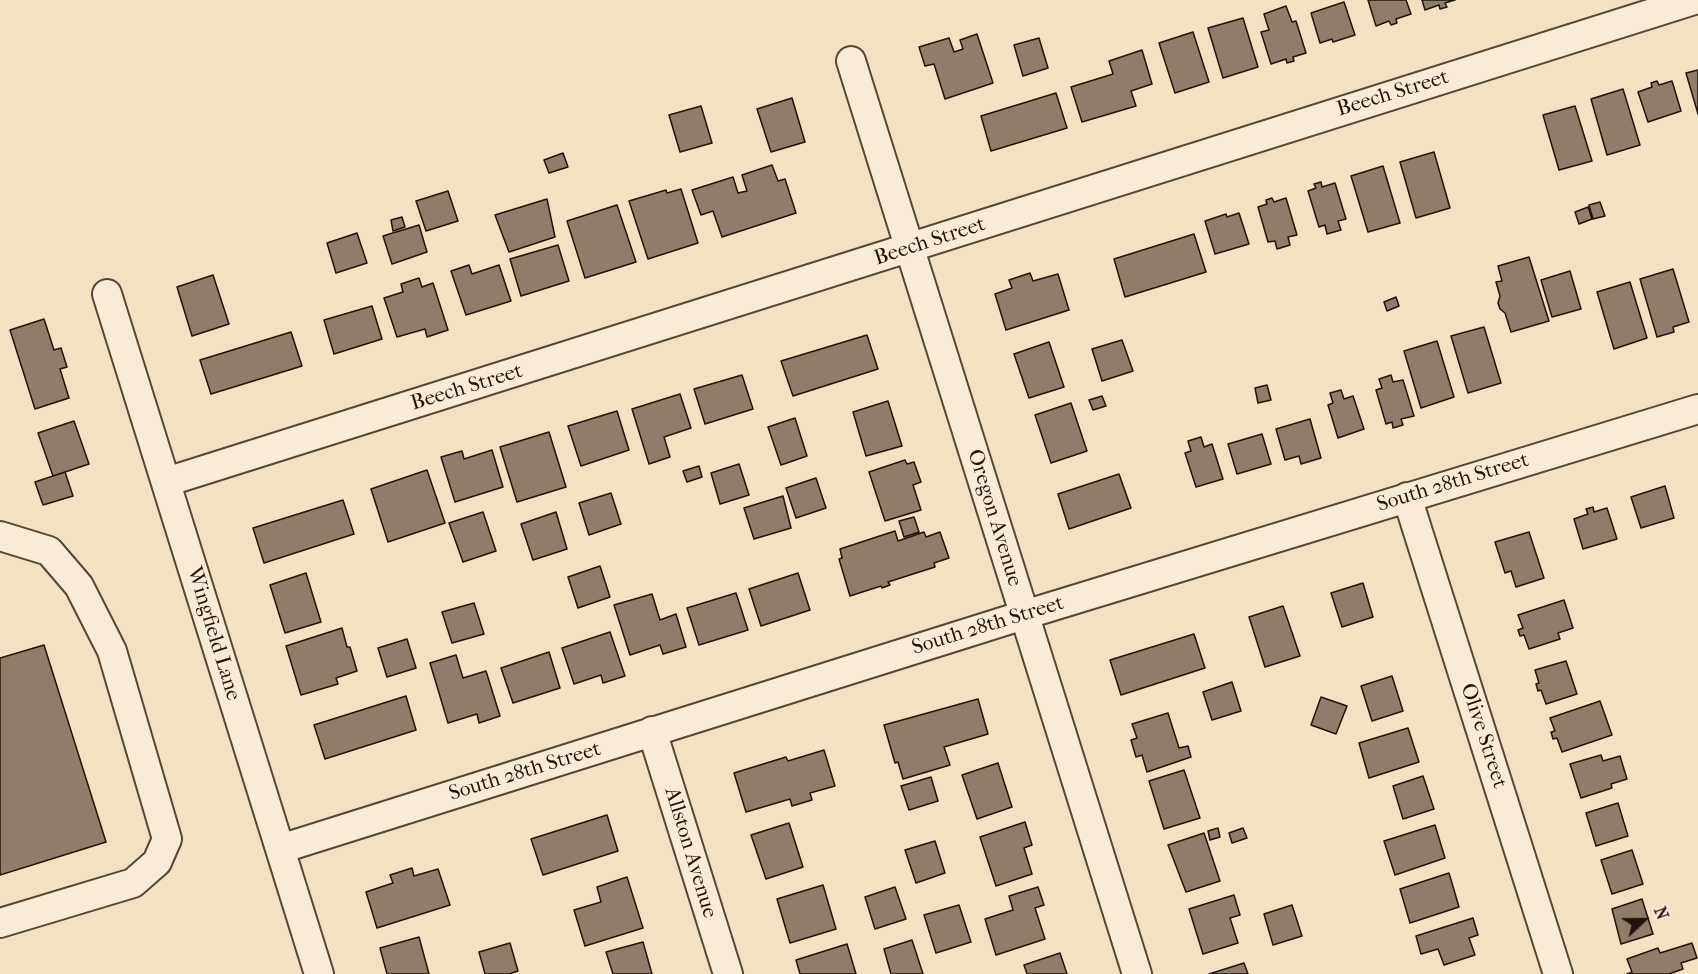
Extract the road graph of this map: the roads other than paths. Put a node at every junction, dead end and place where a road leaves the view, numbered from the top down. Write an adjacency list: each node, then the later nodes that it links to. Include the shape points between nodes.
1 (1694, 0): 3 (street, Beech Street)
2 (851, 61): 3 (street, Oregon Avenue)
3 (910, 249): 6 (street, Beech Street); 9 (street, Oregon Avenue)
4 (106, 294): 6 (street, Wingfield Lane)
5 (1698, 409): 7 (street, South 28th Street)
6 (166, 482): 11 (street, Wingfield Lane)
7 (1407, 497): 9 (street, South 28th Street); 16 (street, Olive Street)
8 (0, 536): 12 (street, via 49,551 79,586 112,651 167,839 157,862 133,883)
9 (1024, 615): 10 (street, South 28th Street); 15 (street, Oregon Avenue)
10 (652, 731): 11 (street, South 28th Street); 14 (street, Allston Avenue)
11 (280, 849): 13 (street, Wingfield Lane)
12 (0, 924)
13 (319, 974)
14 (728, 974)
15 (1137, 974)
16 (1558, 974)

